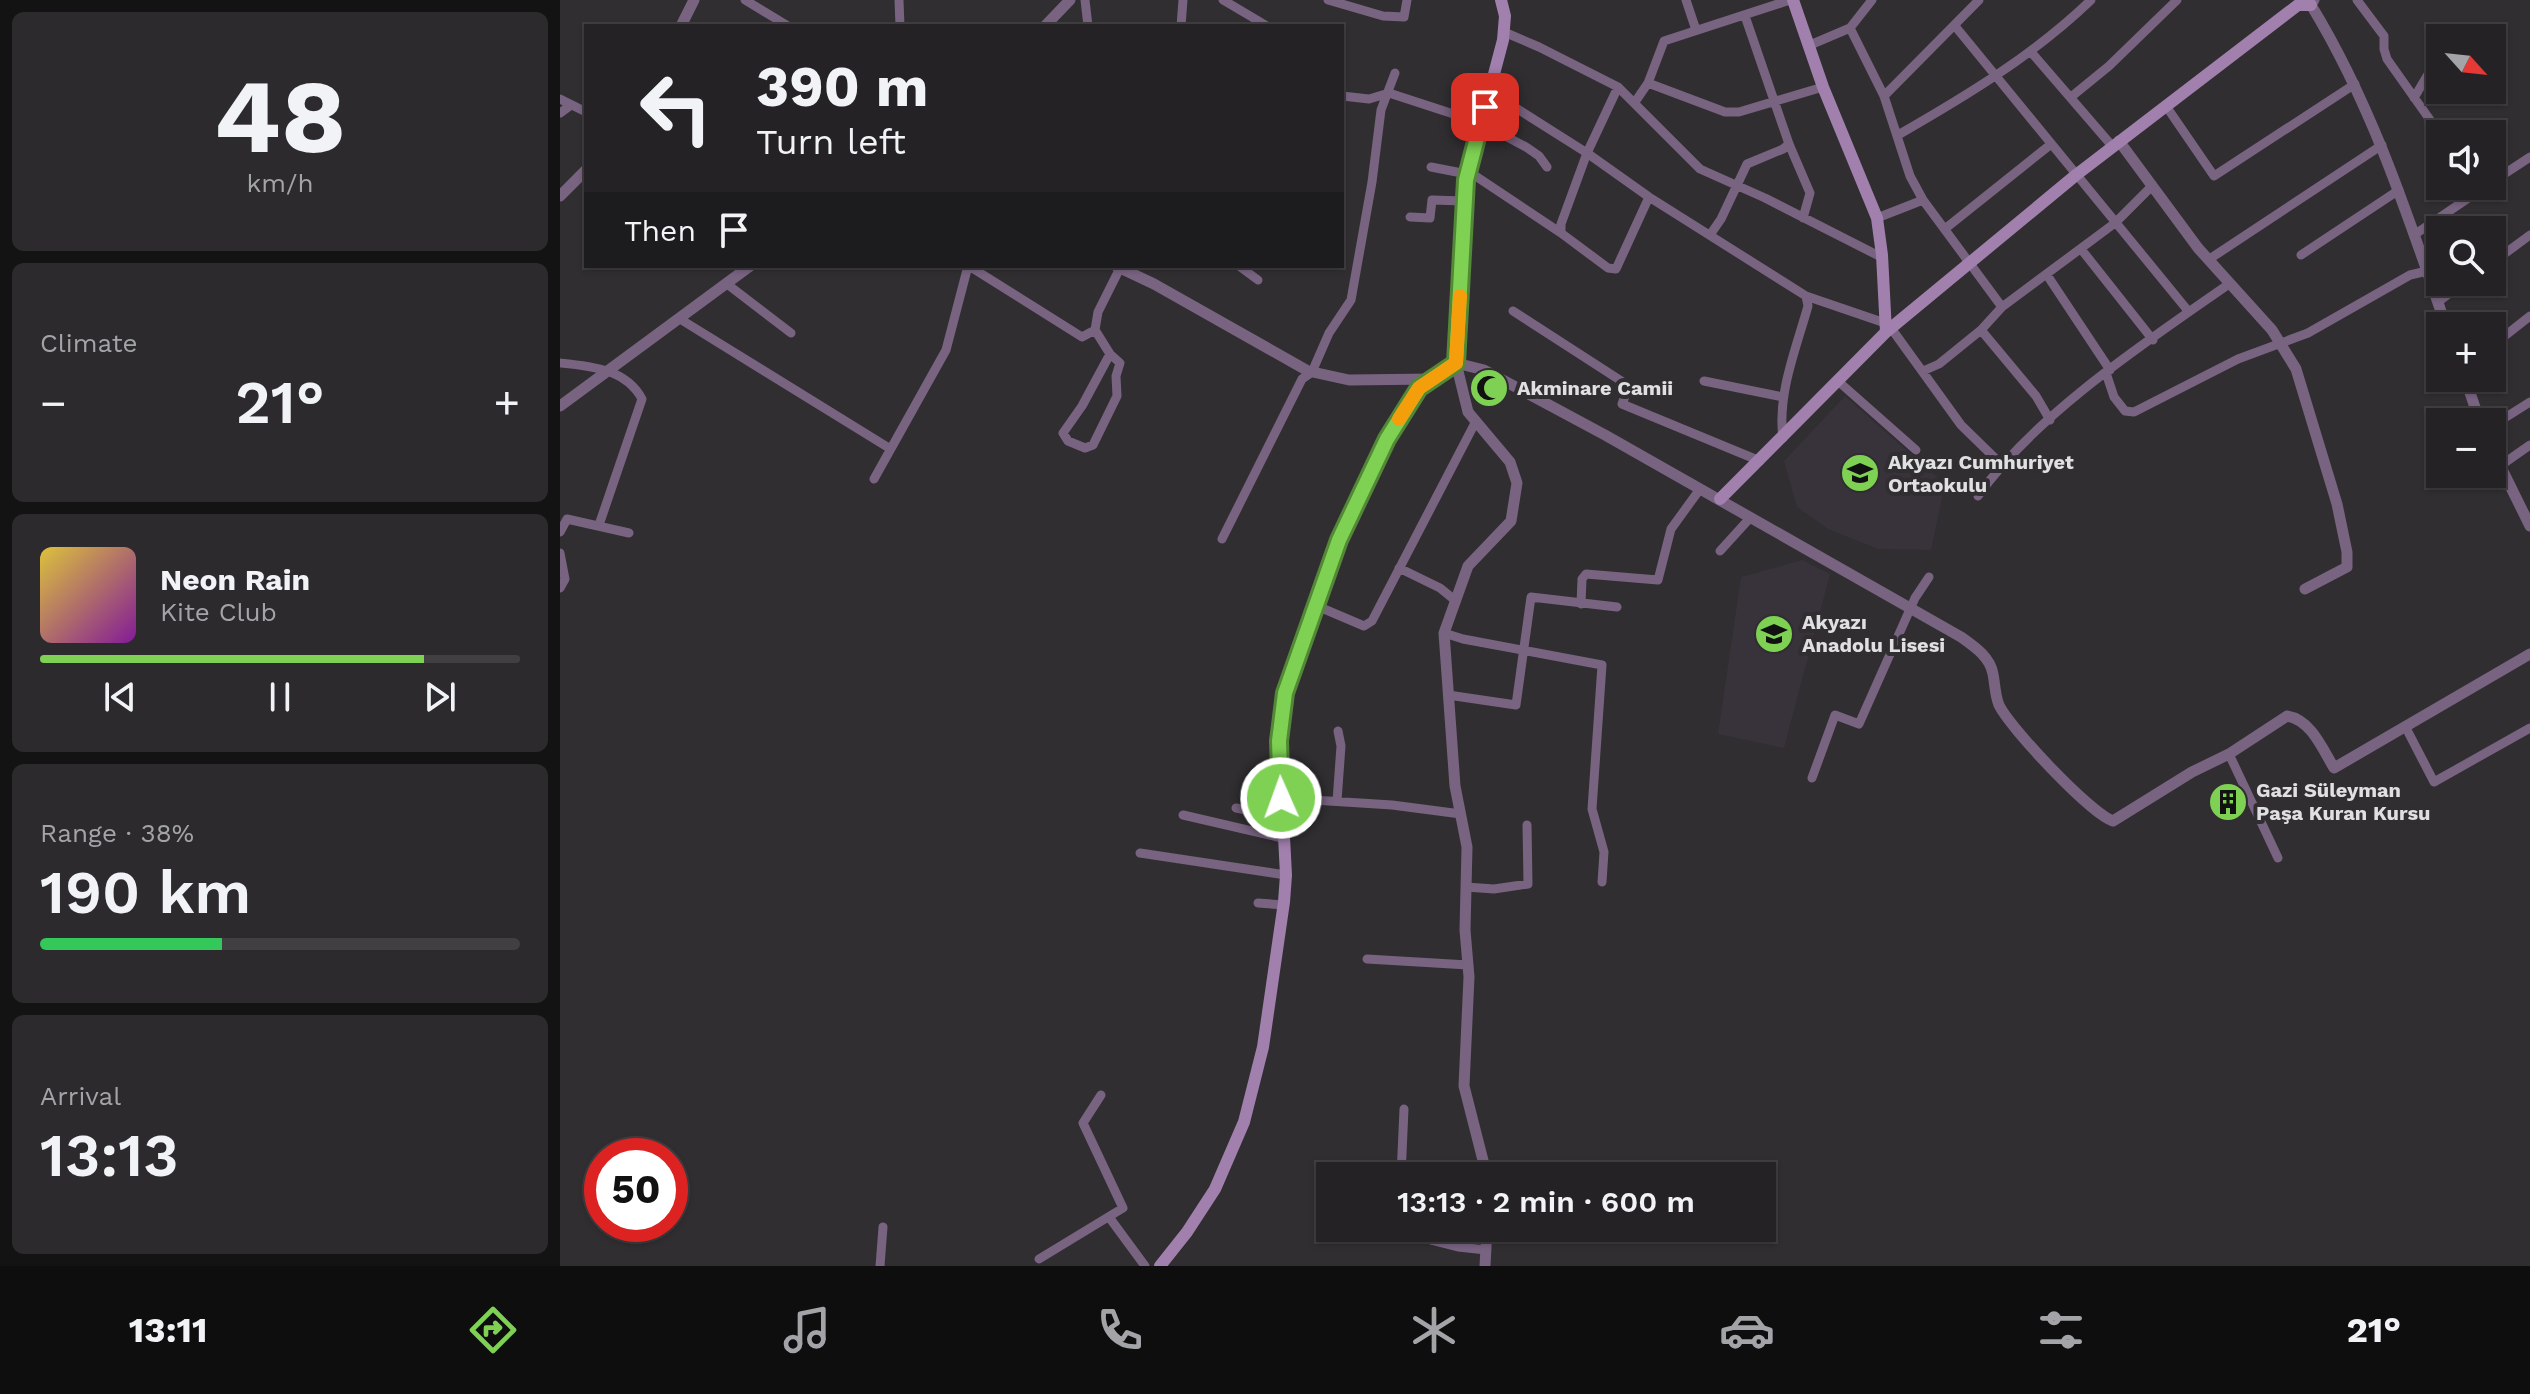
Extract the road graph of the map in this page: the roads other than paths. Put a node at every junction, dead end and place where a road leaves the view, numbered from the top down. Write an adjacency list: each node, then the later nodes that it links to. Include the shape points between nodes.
1 (694, 0): 20 (street)
2 (745, 0): 21 (street)
3 (899, 0): 22 (street)
4 (1070, 0): 23 (street)
5 (1085, 0): 24 (street)
6 (1183, 0): 25 (street)
7 (1225, 0): 26 (street)
8 (1328, 0): 9 (street, via 1404,17)
9 (1407, 0)
10 (1501, 0): 30 (main road)
11 (1686, 0): 29 (street)
12 (1792, 0): 19 (street); 31 (main road)
13 (1872, 0): 28 (street)
14 (1979, 0): 27 (street)
15 (2091, 0): 32 (street)
16 (2177, 0): 44 (street)
17 (2357, 0): 45 (street, via 2384,36 2387,59)
18 (2310, 2): 37 (street); 50 (main road, via 2298,5)
19 (1745, 16): 29 (street); 47 (street)
20 (682, 24)
21 (785, 24)
22 (900, 24)
23 (1047, 24)
24 (1088, 24)
25 (1185, 24)
26 (1264, 24)
27 (1955, 26): 34 (street); 43 (street)
28 (1850, 28): 31 (street); 43 (street)
29 (1696, 30): 36 (street, via 1664,41)
30 (1504, 32): 38 (street); 40 (main road)
31 (1810, 45): 39 (main road)
32 (2031, 52): 34 (street); 44 (street)
33 (1395, 73): 41 (street)
34 (1995, 76): 55 (street); 58 (street)
35 (2426, 78): 45 (street)
36 (1648, 83): 47 (street, via 1725,112); 48 (street)
37 (2355, 84): 50 (street, via 2214,176); 59 (street)
38 (1618, 87): 48 (street); 60 (street)
39 (1823, 87): 47 (street); 78 (main road)
40 (1489, 91): 54 (main road); 60 (street)
41 (1389, 93): 42 (street, via 1369,99); 54 (street); 126 (street, via 1381,110 1351,300)
42 (1344, 96)
43 (1884, 96): 55 (street)
44 (2071, 97): 57 (street)
45 (2414, 98): 53 (street)
46 (560, 99): 49 (street)
47 (1775, 99): 56 (street)
48 (1635, 102): 68 (street, via 1700,169)
49 (571, 105): 51 (street); 52 (street)
50 (2166, 106): 57 (main road)
51 (584, 111)
52 (560, 113)
53 (2430, 120)
54 (1481, 123): 63 (street, via 1526,147); 64 (main road)
55 (1898, 135): 73 (street)
56 (1789, 144): 68 (street, via 1747,164); 77 (street, via 1810,193)
57 (2116, 144): 66 (main road); 69 (street)
58 (2050, 145): 66 (street); 80 (street)
59 (2382, 145): 70 (street); 89 (street)
60 (1587, 153): 72 (street); 81 (street)
61 (2530, 157): 65 (street)
62 (1431, 167): 64 (street)
63 (1547, 167)
64 (1468, 172): 75 (main road); 81 (street)
65 (2506, 173)
66 (2076, 175): 79 (street); 90 (main road)
67 (581, 181): 71 (street)
68 (1737, 186): 77 (street); 82 (street)
69 (2151, 187): 79 (street); 89 (street)
70 (2399, 190): 83 (street); 87 (street)
71 (560, 196)
72 (1649, 197): 81 (street, via 1616,269); 82 (street)
73 (1923, 200): 78 (street); 80 (street)
74 (2458, 200): 83 (street)
75 (1464, 201): 76 (street, via 1432,200 1430,218); 122 (main road)
76 (1410, 217)
77 (1803, 218): 88 (street)
78 (1877, 218): 88 (main road)
79 (2115, 223): 85 (street); 109 (street)
80 (1946, 228): 90 (street)
81 (1561, 233)
82 (1710, 235): 103 (street)
83 (2414, 235): 97 (street)
84 (2530, 235): 86 (street)
85 (2081, 249): 99 (street); 118 (street)
86 (2506, 253)
87 (2301, 255)
88 (1883, 258): 113 (main road)
89 (2208, 260): 102 (street)
90 (1969, 262): 107 (street); 113 (main road)
91 (747, 268): 101 (street)
92 (967, 268): 138 (street, via 946,350)
93 (971, 268): 114 (street, via 1082,337)
94 (1118, 268): 114 (street)
95 (1120, 268): 126 (street)
96 (1242, 268): 100 (street)
97 (2426, 268)
98 (2426, 271): 119 (street)
99 (2047, 275): 107 (street); 125 (street)
100 (1258, 280)
101 (727, 284): 112 (street); 116 (street)
102 (2229, 284): 109 (street); 119 (street)
103 (1806, 296): 113 (street); 130 (street, via 1808,306)
104 (2436, 296): 106 (street)
105 (2446, 296): 106 (street)
106 (2438, 302): 110 (street)
107 (2002, 307): 115 (street)
108 (1513, 311): 140 (street, via 1629,386 1622,404)
109 (2189, 312): 118 (street)
110 (2441, 312)
111 (2530, 316): 117 (street)
112 (680, 319): 123 (street); 138 (street)
113 (1887, 328): 124 (street); 129 (main road)
114 (1095, 330): 120 (street)
115 (1981, 330): 124 (street); 134 (street)
116 (791, 333)
117 (2506, 335)
118 (2153, 340): 125 (street)
119 (2280, 343): 125 (street, via 2134,412 2125,411 2114,397); 159 (street, via 2296,369 2347,552 2347,567)
120 (1110, 354): 120 (street, via 1063,433 1085,448 1093,445 1117,396 1120,363)
121 (560, 363): 123 (street)
122 (1456, 363): 127 (main road); 135 (street, via 1468,412); 145 (street, via 1484,370)
123 (609, 370): 132 (street); 150 (street, via 642,399)
124 (1923, 371): 142 (street, via 1961,425)
125 (2108, 371): 134 (street)
126 (1312, 372): 127 (street, via 1349,380); 153 (street, via 1302,379)
127 (1432, 379): 162 (main road, via 1419,388 1387,439 1339,540)
128 (1704, 381): 130 (street)
129 (1839, 382): 136 (main road); 139 (street)
130 (1783, 397): 136 (street)
131 (2530, 402): 133 (street)
132 (560, 406)
133 (2506, 417)
134 (2050, 420): 142 (street)
135 (1476, 421): 156 (street); 160 (street, via 1510,462 1517,483 1511,521 1468,566)
136 (1783, 438): 140 (main road)
137 (2530, 445): 141 (street)
138 (889, 448): 144 (street)
139 (1916, 450)
140 (1760, 461): 147 (main road)
141 (2506, 462)
142 (2001, 464): 146 (street)
143 (2506, 477): 149 (street)
144 (874, 479)
145 (1700, 489): 147 (street); 161 (street, via 1671,529 1658,580 1586,574)
146 (1978, 496)
147 (1720, 499): 148 (street)
148 (1750, 518): 154 (street); 164 (street)
149 (2528, 519)
150 (599, 525): 151 (street, via 567,519); 152 (street)
151 (560, 532)
152 (629, 533)
153 (1222, 539)
154 (1720, 551)
155 (560, 553): 158 (street, via 565,579)
156 (1399, 568): 160 (street); 162 (street, via 1372,621 1364,626)
157 (1929, 577): 164 (street)
158 (560, 588)
159 (2305, 589)
160 (1456, 601): 165 (street)
161 (1581, 604): 163 (street); 166 (street, via 1531,597)
162 (1317, 606): 174 (main road, via 1285,693 1279,741)
163 (1617, 607)
164 (1911, 607): 172 (street, via 1982,652 1993,671 1999,704 2012,723 2101,817 2113,821); 173 (street, via 1859,724 1835,715)
165 (1444, 633): 166 (street); 168 (street)
166 (1523, 650): 168 (street, via 1516,705); 185 (street, via 1602,665 1592,809 1604,852)
167 (2530, 654): 169 (street)
168 (1448, 695): 177 (street)
169 (2405, 726): 170 (street, via 2434,782); 172 (street, via 2334,768 2306,725 2287,716)
170 (2530, 728)
171 (1338, 731): 175 (street)
172 (2229, 754): 183 (street)
173 (1812, 778)
174 (1281, 798): 175 (street); 179 (main road)
175 (1337, 801): 177 (street)
176 (1236, 808): 179 (street)
177 (1461, 814): 186 (street)
178 (1183, 815): 181 (street)
179 (1282, 817): 181 (main road)
180 (1527, 825): 186 (street, via 1528,884)
181 (1282, 838): 184 (main road)
182 (1140, 853): 184 (street)
183 (2278, 858)
184 (1286, 875): 188 (main road)
185 (1602, 882)
186 (1466, 887): 190 (street)
187 (1258, 903): 188 (street)
188 (1284, 905): 203 (main road, via 1263,1047 1244,1122 1215,1189)
189 (1367, 959): 190 (street)
190 (1468, 965): 194 (street, via 1464,1086)
191 (1101, 1095): 195 (street, via 1083,1123 1123,1208)
192 (1404, 1109): 193 (street)
193 (1402, 1162)
194 (1483, 1162)
195 (1109, 1217): 200 (street); 202 (street)
196 (883, 1227): 201 (street)
197 (1440, 1242): 199 (street)
198 (1486, 1242): 199 (street)
199 (1486, 1250): 204 (street)
200 (1039, 1259)
201 (880, 1266)
202 (1145, 1266)
203 (1160, 1266)
204 (1485, 1266)

